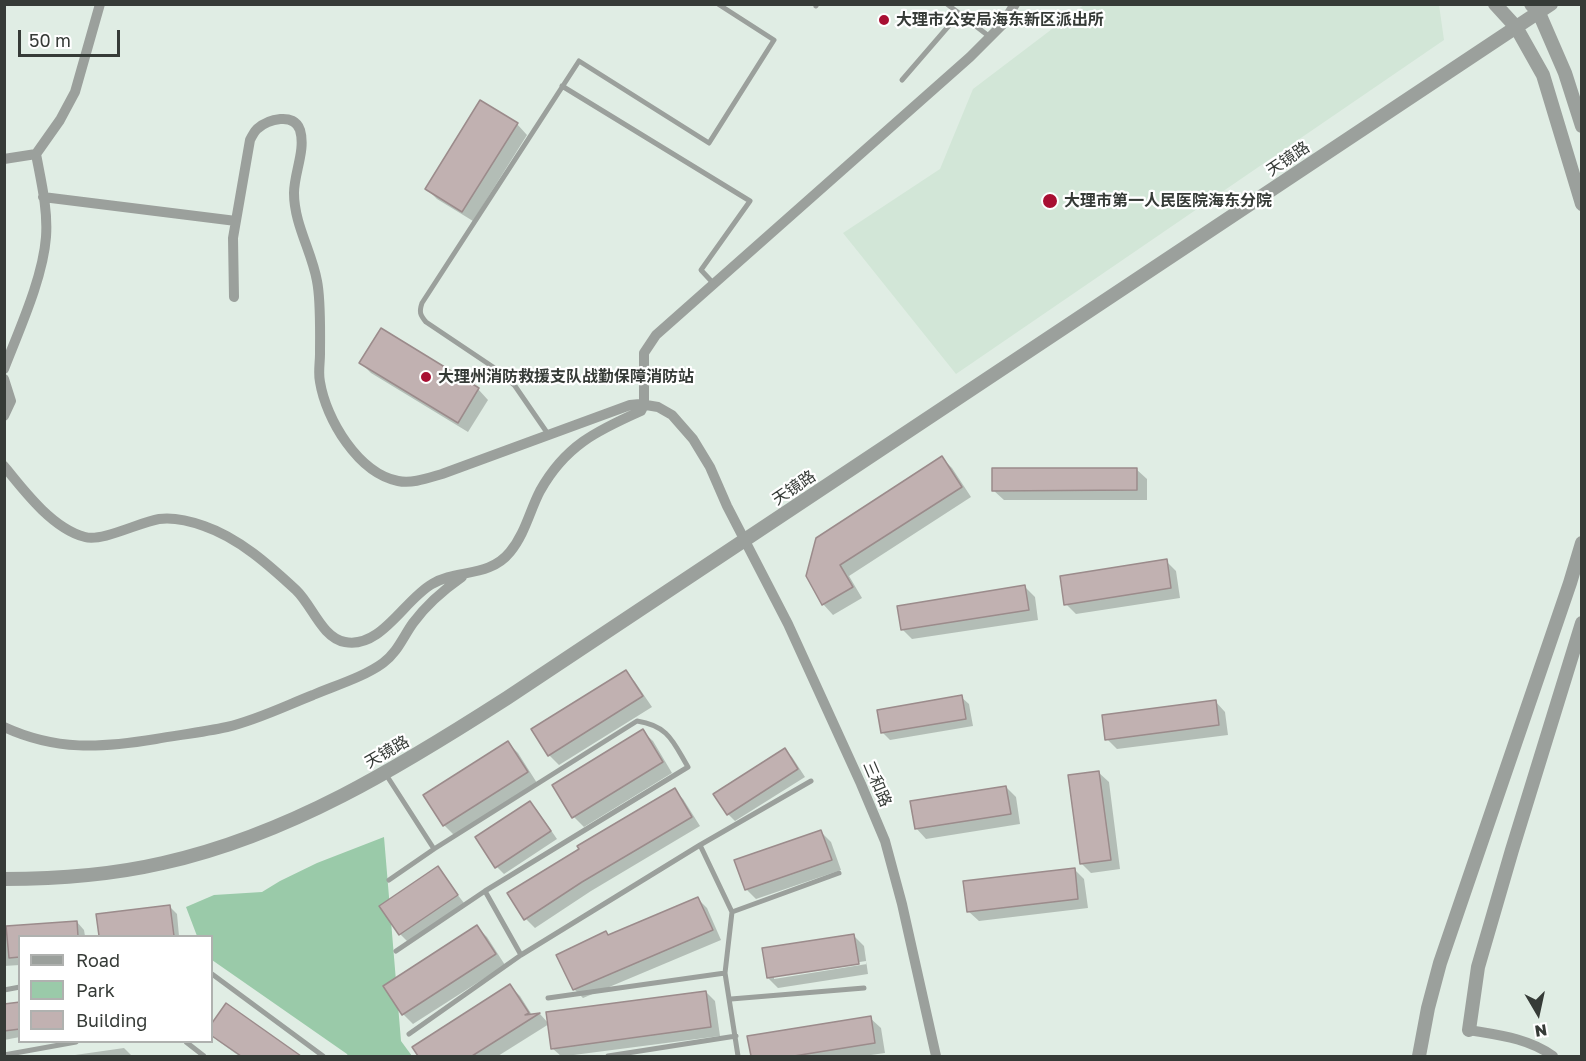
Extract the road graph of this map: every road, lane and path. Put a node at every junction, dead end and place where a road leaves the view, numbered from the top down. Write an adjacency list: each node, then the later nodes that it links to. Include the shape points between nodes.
1 (100, 4): 14 (street, via 75,92)
2 (718, 4): 12 (lane, via 774,40 709,143 579,61)
3 (947, 4): 8 (lane)
4 (1015, 4): 10 (street)
5 (1495, 4): 9 (street)
6 (1551, 4): 7 (street, 天镜路)
7 (1535, 9): 9 (street, 天镜路); 13 (street, via 1565,73)
8 (959, 14): 10 (lane); 11 (lane)
9 (1516, 27): 17 (street, via 1543,75); 27 (street, 天镜路)
10 (990, 37): 19 (street)
11 (902, 80)
12 (562, 86): 19 (lane, via 750,201 701,270); 25 (lane, via 420,310 426,322 515,386)
13 (1581, 126)
14 (36, 154): 15 (street); 16 (street)
15 (4, 159)
16 (43, 197): 18 (street); 21 (street, via 43,256)
17 (1581, 204)
18 (236, 221): 20 (street); 25 (street, via 255,130 282,118 293,121 302,138 294,195 297,217 318,284 320,381 339,430 369,469 400,482 419,481)
19 (714, 284): 23 (street, via 648,345 643,361)
20 (234, 297)
21 (4, 369)
22 (4, 379): 24 (street, via 11,401)
23 (644, 405): 25 (street, via 610,411); 27 (street, 三和路, via 672,415 693,439); 29 (street, via 641,411 571,450 540,491 510,552 493,565)
24 (4, 416)
25 (548, 435)
26 (4, 466): 29 (street, via 53,520 86,538 175,518 238,542 298,592 334,638 345,642 374,637 420,591 434,582)
27 (744, 540): 32 (street, 天镜路, via 507,698); 58 (street, 三和路, via 788,624 885,841)
28 (1581, 543): 59 (street, via 1440,963)
29 (464, 574): 31 (street, via 435,596 384,663 229,727 94,747 25,737)
30 (1581, 623): 48 (street, via 1479,968)
31 (4, 727)
32 (385, 772): 35 (lane); 37 (street, 天镜路, via 279,825 186,858 101,874)
33 (811, 781): 34 (lane)
34 (700, 845): 40 (lane); 42 (lane)
35 (434, 849): 38 (lane); 39 (lane, via 637,721 667,733 688,767)
36 (839, 873): 40 (lane)
37 (4, 879)
38 (390, 880)
39 (485, 891): 41 (lane); 42 (lane)
40 (732, 912): 43 (lane)
41 (396, 951)
42 (521, 955): 49 (lane)
43 (725, 973): 46 (lane); 47 (lane)
44 (213, 975): 55 (lane)
45 (864, 988): 47 (lane)
46 (548, 998)
47 (730, 999): 50 (lane)
48 (1469, 1030): 60 (street, via 1528,1042)
49 (409, 1034)
50 (736, 1035): 56 (lane); 57 (lane)
51 (66, 1043): 53 (lane)
52 (188, 1043): 54 (lane)
53 (4, 1055)
54 (204, 1056)
55 (322, 1056)
56 (608, 1056)
57 (738, 1056)
58 (936, 1056)
59 (1419, 1056)
60 (1553, 1056)

